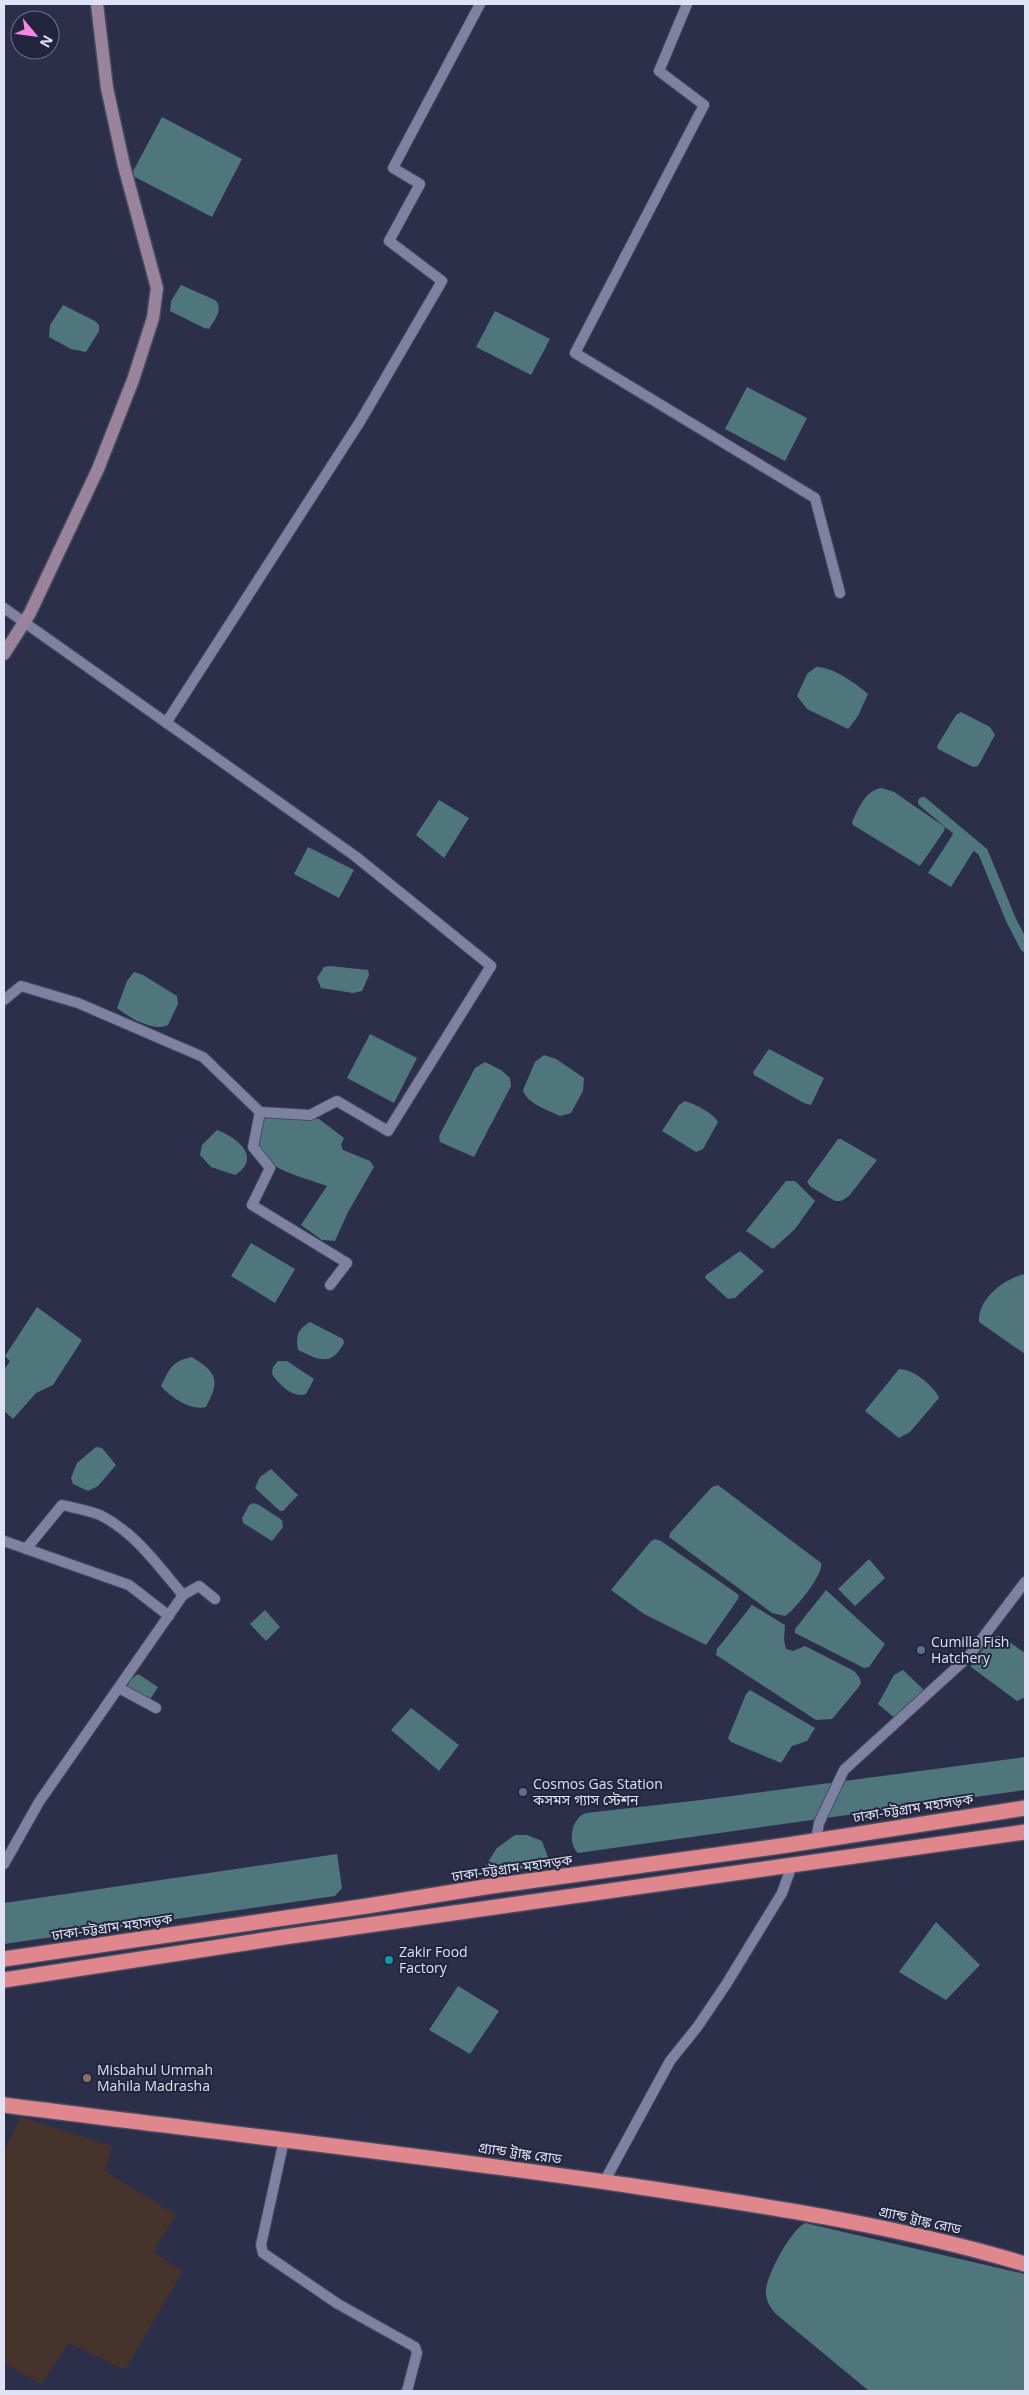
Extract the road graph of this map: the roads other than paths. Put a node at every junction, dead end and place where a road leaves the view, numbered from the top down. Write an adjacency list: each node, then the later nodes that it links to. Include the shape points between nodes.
1 (97, 4): 6 (main road, via 107,88 126,176 157,288 153,318 101,460 60,553)
2 (480, 4): 8 (street, via 393,168 420,184 390,241 442,281 361,420)
3 (687, 4): 4 (street, via 659,71 704,105 576,353 815,498)
4 (840, 593)
5 (4, 608): 6 (street)
6 (24, 622): 7 (main road); 8 (street)
7 (4, 654)
8 (166, 723): 10 (street, via 355,856 491,966 388,1131 336,1101 310,1115)
9 (4, 1000): 10 (street, via 22,986 78,1003 145,1030 203,1057)
10 (260, 1112): 11 (street, via 253,1147 270,1168 252,1205 347,1263)
11 (330, 1285)
12 (4, 1541): 13 (street)
13 (26, 1549): 15 (street, via 62,1505 89,1511 124,1530 155,1560); 17 (street, via 129,1585)
14 (1025, 1582): 22 (street, via 968,1657 844,1770 819,1823)
15 (184, 1596): 16 (street, via 200,1586); 17 (street)
16 (215, 1599)
17 (169, 1616): 18 (street)
18 (119, 1688): 19 (street); 23 (street, via 39,1802)
19 (156, 1708)
20 (1025, 1808): 22 (highway, ঢাকা-চট্টগ্রাম মহাসড়ক)
21 (1025, 1832): 24 (highway)
22 (816, 1840): 25 (highway, ঢাকা-চট্টগ্রাম মহাসড়ক)
23 (4, 1864)
24 (792, 1865): 26 (highway); 29 (street, via 782,1894 722,1990 670,2061)
25 (4, 1959)
26 (4, 1980)
27 (4, 2105): 28 (highway, গ্র্যান্ড ট্রাঙ্ক রোড)
28 (284, 2140): 29 (highway, গ্র্যান্ড ট্রাঙ্ক রোড, via 472,2162); 31 (street, via 261,2245 263,2253 338,2304 415,2347 417,2353)
29 (604, 2182): 30 (highway, গ্র্যান্ড ট্রাঙ্ক রোড, via 877,2226 977,2249)
30 (1025, 2264)
31 (407, 2391)

